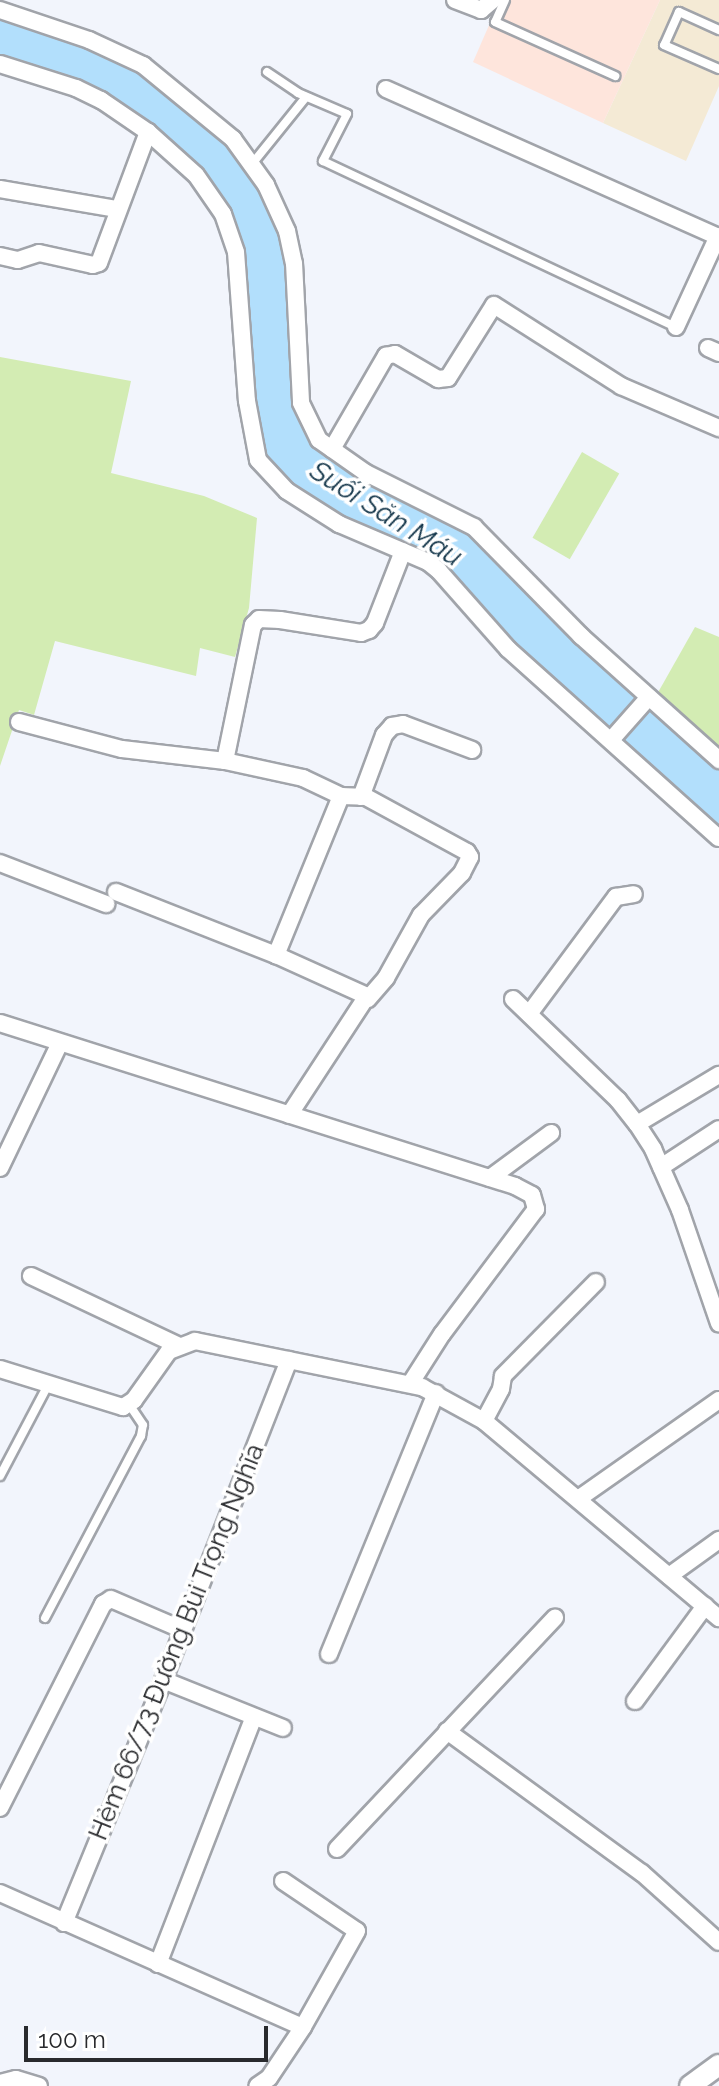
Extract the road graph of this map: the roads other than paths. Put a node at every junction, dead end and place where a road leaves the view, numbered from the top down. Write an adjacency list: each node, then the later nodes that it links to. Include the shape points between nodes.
1 (455, 0): 2 (street, via 481,10)
2 (493, 0)
3 (505, 0): 9 (lane, via 495,22)
4 (0, 10): 13 (street, via 143,65 233,139)
5 (719, 30): 7 (lane, via 679,12 664,45)
6 (0, 64): 12 (street, via 76,88)
7 (719, 69)
8 (267, 72): 11 (lane)
9 (615, 76)
10 (386, 89): 16 (street)
11 (306, 97): 13 (lane); 18 (lane, via 347,114 323,161)
12 (148, 132): 15 (street); 21 (street, via 196,175 223,214 236,252 247,401 258,460 287,491 339,524)
13 (251, 164): 20 (street, via 287,231 294,263 301,403 319,440)
14 (0, 189): 15 (street)
15 (117, 209): 17 (street, via 99,263 39,253 18,260)
16 (718, 237): 18 (street)
17 (0, 256)
18 (676, 327)
19 (719, 428): 20 (street, via 621,386 494,305 448,378 438,379 395,354 386,356)
20 (332, 449): 22 (street, via 366,473 474,527)
21 (403, 551): 24 (street, via 439,571 508,649); 27 (street, via 369,630 259,619 253,625)
22 (649, 697): 24 (street); 26 (street)
23 (19, 722): 27 (street, via 122,749)
24 (611, 740): 30 (street)
25 (472, 750): 29 (street, via 403,724 392,726)
26 (719, 760)
27 (225, 761): 28 (street, via 303,778)
28 (341, 796): 29 (street); 33 (street)
29 (361, 797): 34 (street, via 470,857 462,873 421,915 386,978)
30 (719, 838)
31 (0, 863): 33 (street)
32 (634, 894): 36 (street, via 616,897)
33 (276, 955): 34 (street)
34 (368, 999): 40 (street)
35 (513, 999): 36 (street)
36 (529, 1014): 41 (street)
37 (0, 1023): 38 (street)
38 (60, 1043): 40 (street); 45 (street)
39 (719, 1075): 41 (street)
40 (289, 1115): 46 (street)
41 (637, 1124): 44 (street)
42 (719, 1129): 44 (street)
43 (551, 1133): 46 (street)
44 (661, 1167): 49 (street)
45 (0, 1168)
46 (490, 1178): 53 (street, via 532,1195 536,1209)
47 (31, 1276): 50 (street)
48 (596, 1282): 58 (street, via 503,1376)
49 (719, 1323)
50 (179, 1346): 51 (street, via 195,1341); 57 (street, via 169,1351)
51 (289, 1360): 53 (street); 67 (street, Hẻm 66/73 Đường Bùi Trọng Nghĩa)
52 (0, 1369): 54 (street)
53 (410, 1384): 55 (street)
54 (48, 1385): 57 (street, via 123,1407); 59 (lane)
55 (436, 1393): 58 (street); 68 (street)
56 (719, 1400): 60 (street)
57 (129, 1404): 64 (lane, via 143,1425 141,1436)
58 (484, 1421): 60 (street)
59 (0, 1476)
60 (578, 1499): 62 (street)
61 (719, 1540): 62 (street)
62 (669, 1576): 63 (street)
63 (705, 1606): 66 (street); 70 (street)
64 (45, 1618)
65 (555, 1618): 73 (street)
66 (719, 1618)
67 (183, 1630): 69 (street, Hẻm 66/73 Đường Bùi Trọng Nghĩa); 74 (street, via 111,1599 103,1604)
68 (329, 1654)
69 (163, 1680): 71 (street); 78 (street, Hẻm 66/73 Đường Bùi Trọng Nghĩa)
70 (635, 1701)
71 (254, 1717): 72 (street); 80 (street)
72 (283, 1728)
73 (447, 1731): 75 (street); 79 (street, via 642,1873)
74 (0, 1808)
75 (337, 1849)
76 (283, 1881): 81 (street, via 357,1932)
77 (0, 1893): 78 (street)
78 (64, 1923): 80 (street)
79 (719, 1942)
80 (158, 1964): 81 (street)
81 (303, 2027): 85 (street, via 269,2078)
82 (719, 2065): 86 (street)
83 (0, 2083): 84 (street, via 16,2079)
84 (39, 2086)
85 (257, 2086)
86 (690, 2086)

